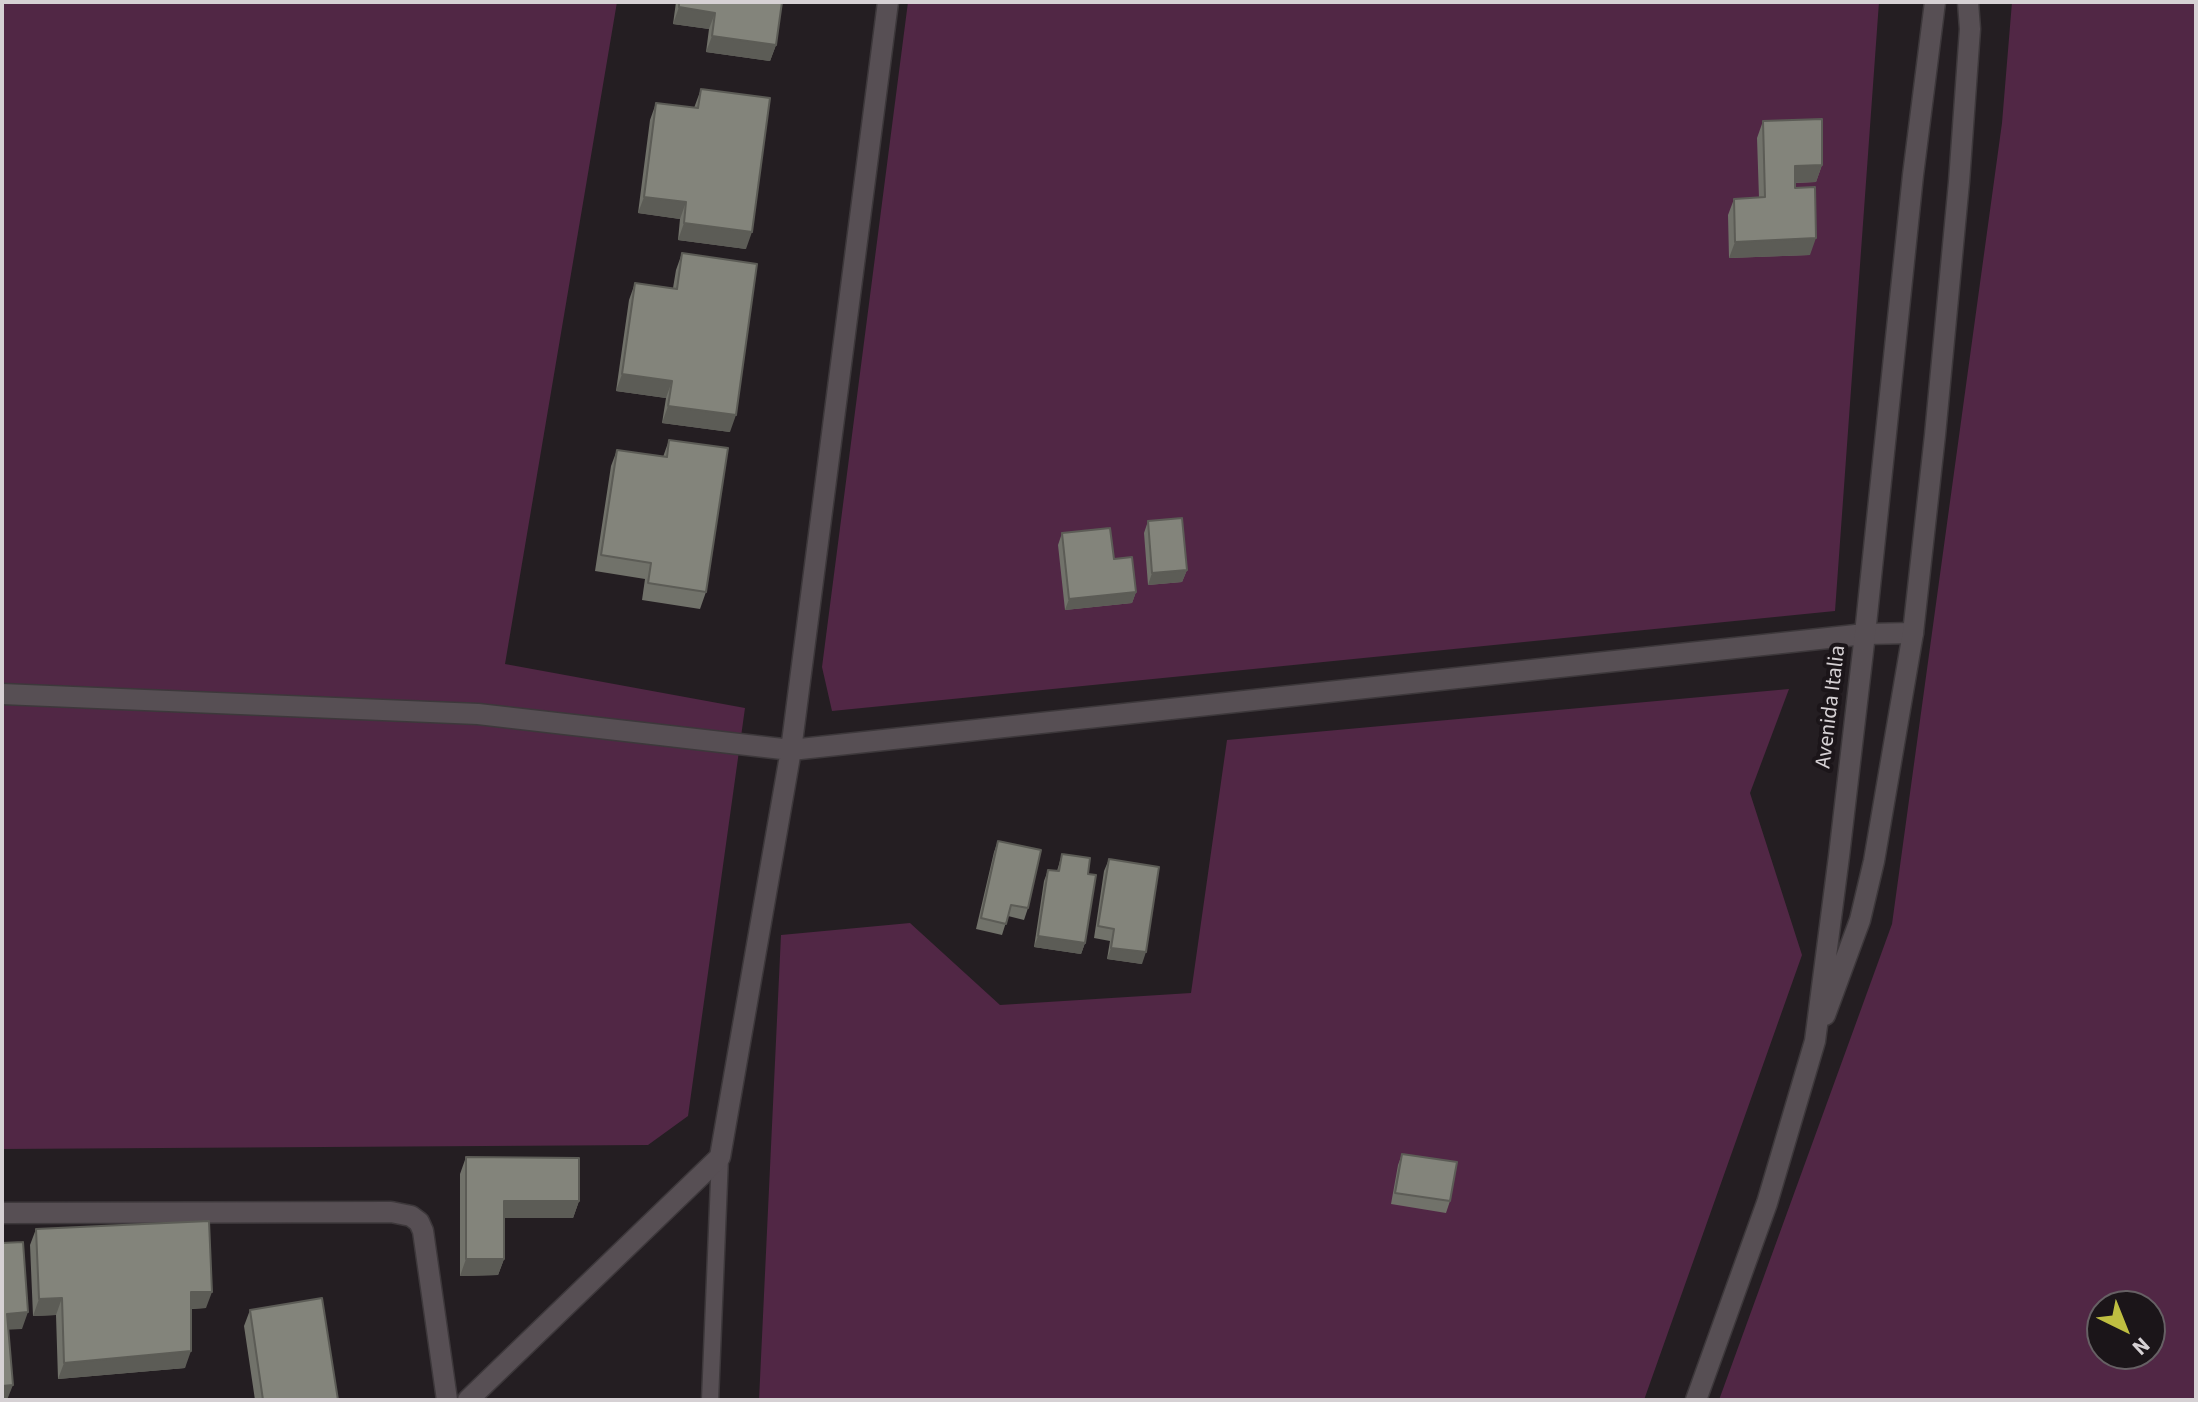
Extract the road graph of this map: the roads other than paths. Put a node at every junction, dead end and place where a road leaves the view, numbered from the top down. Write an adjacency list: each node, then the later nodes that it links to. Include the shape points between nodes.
1 (888, 2): 7 (street)
2 (1935, 2): 5 (street, Avenida Italia)
3 (1968, 2): 4 (street, via 1959,182)
4 (1913, 633): 5 (street); 8 (street, via 1860,920)
5 (1865, 634): 7 (street); 8 (street, Avenida Italia)
6 (2, 694): 7 (street, via 478,714)
7 (791, 750): 9 (street)
8 (1815, 1041): 14 (street, Avenida Italia, via 1767,1203)
9 (720, 1157): 12 (street); 13 (lane)
10 (2, 1213): 11 (street, via 411,1216 423,1231)
11 (447, 1400)
12 (468, 1400)
13 (710, 1400)
14 (1696, 1400)

